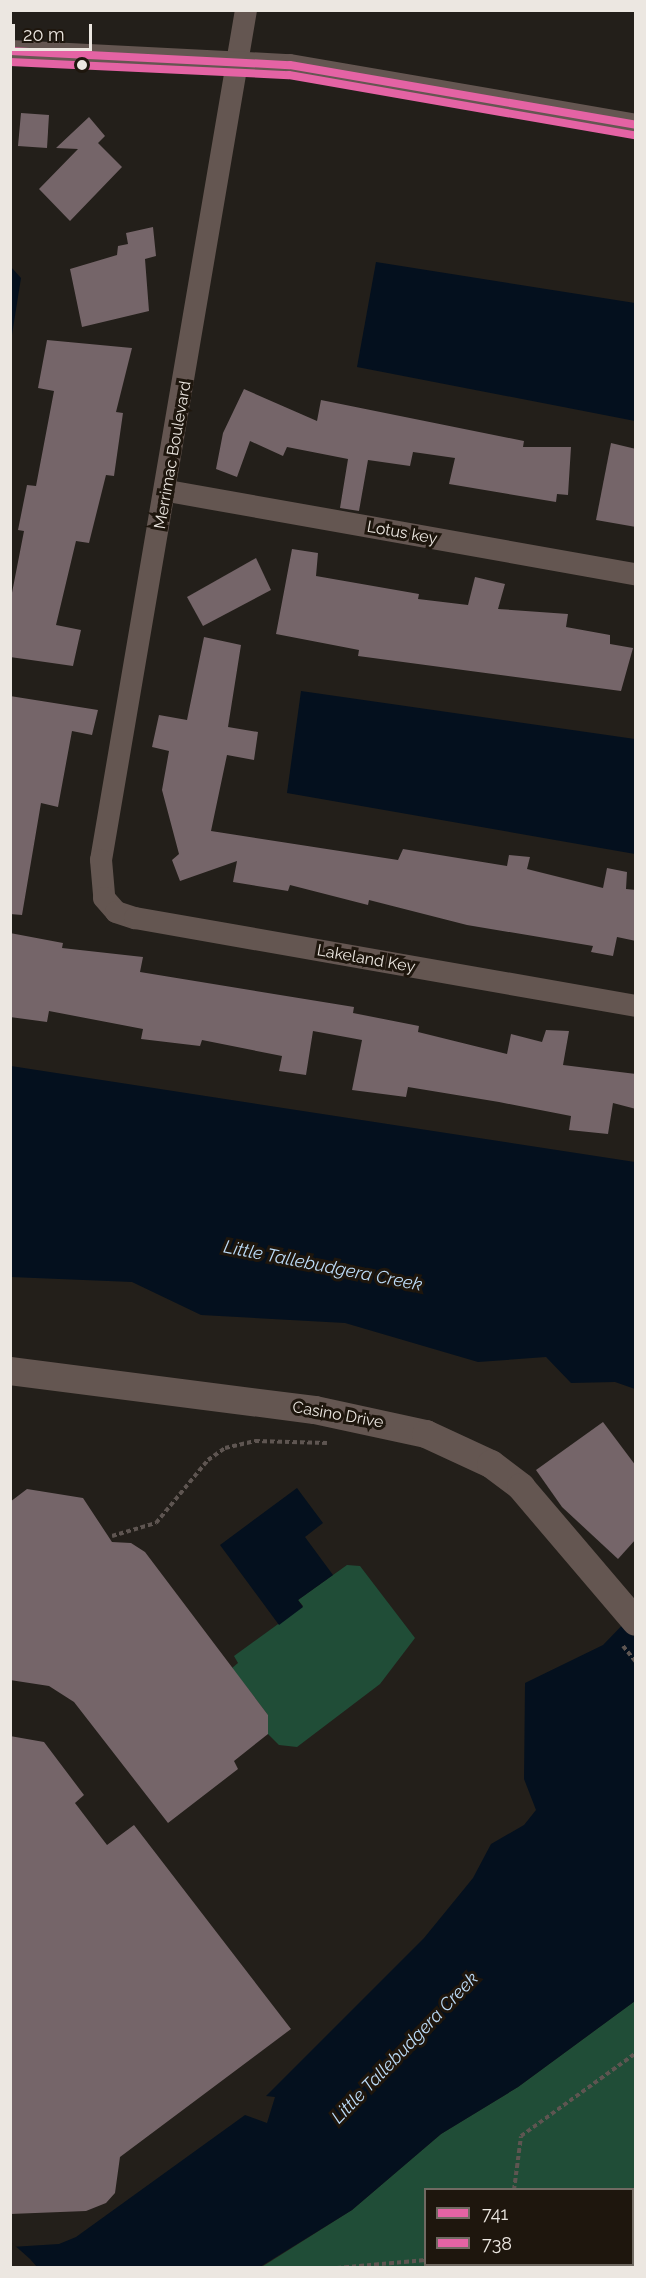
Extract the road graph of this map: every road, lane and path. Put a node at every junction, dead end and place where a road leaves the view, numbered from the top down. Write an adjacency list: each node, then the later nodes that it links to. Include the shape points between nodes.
1 (246, 10): 3 (street, Merrimac Boulevard)
2 (10, 51): 3 (street)
3 (238, 60): 4 (street); 5 (street, Merrimac Boulevard)
4 (636, 125)
5 (168, 491): 6 (street, Lotus key); 7 (street, Merrimac Boulevard, via 101,860)
6 (636, 574)
7 (104, 898): 8 (street, Lakeland Key, via 116,912 135,918)
8 (636, 1006)
9 (10, 1371): 12 (street, Casino Drive, via 315,1410 426,1434 491,1464 521,1487)
10 (334, 1443): 11 (path, via 255,1441 225,1448 208,1460 156,1523)
11 (112, 1536)
12 (636, 1622)
13 (636, 2053): 14 (path, via 521,2136)
14 (514, 2188)
15 (424, 2260): 16 (path)
16 (337, 2268)

